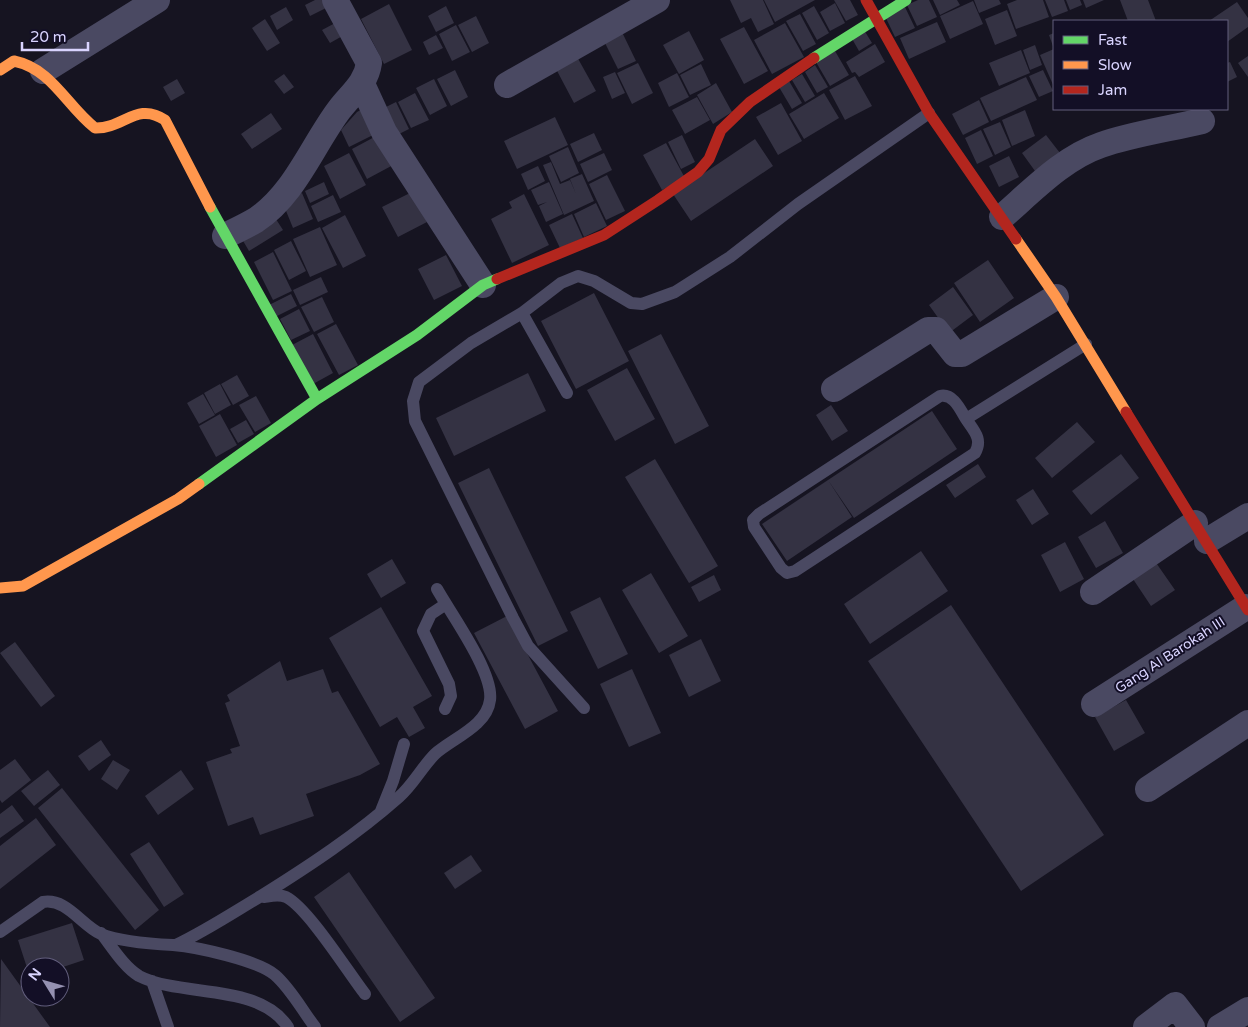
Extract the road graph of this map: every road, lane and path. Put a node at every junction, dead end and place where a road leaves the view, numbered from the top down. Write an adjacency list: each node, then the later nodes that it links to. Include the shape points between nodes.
1 (158, 0): 8 (street)
2 (335, 0): 9 (street, via 369,63)
3 (657, 0): 10 (street)
4 (866, 0): 6 (street)
5 (906, 0): 6 (street)
6 (876, 18): 11 (street); 15 (street, via 750,102 721,130 709,159 698,172 658,200 604,235)
7 (0, 70): 8 (street, via 14,61 25,62)
8 (43, 71): 14 (street, via 95,128 108,128 147,111 161,116)
9 (362, 84): 14 (street, via 339,111 300,173 281,196 257,219); 15 (street, via 384,132)
10 (507, 85)
11 (929, 113): 13 (street); 17 (lane, via 798,204 730,257 675,292 651,303 631,303 594,280 578,276 561,282)
12 (1202, 122): 13 (street, via 1101,145 1085,152 1050,175)
13 (1002, 217): 16 (street)
14 (225, 236): 21 (street)
15 (483, 285): 21 (street)
16 (1056, 297): 18 (street); 19 (street, via 962,354 955,354 936,330 928,330)
17 (522, 313): 20 (lane); 31 (lane, via 471,343 419,382 413,401 415,422 528,646)
18 (1086, 344): 22 (lane); 24 (street)
19 (834, 390)
20 (567, 392)
21 (317, 399): 25 (street, via 178,499 23,586)
22 (966, 419): 22 (lane, via 952,398 940,396 759,514 753,520 754,527 781,568 787,573 794,570 975,453 979,439)
23 (1248, 516): 24 (street)
24 (1201, 532): 27 (street); 29 (street)
25 (0, 588)
26 (438, 589): 28 (lane)
27 (1093, 592)
28 (446, 604): 32 (lane, via 431,614 423,630 449,684 451,696); 36 (lane, via 480,662 489,686 489,707 476,723 436,753 400,796)
29 (1247, 608): 30 (street, Gang Al Barokah III)
30 (1094, 704)
31 (584, 708)
32 (445, 710)
33 (1248, 723): 35 (street)
34 (404, 744): 36 (lane, via 394,781)
35 (1148, 789)
36 (381, 811): 37 (lane, via 323,858)
37 (256, 899): 40 (lane, via 214,927); 42 (lane, via 274,895 285,896 294,902)
38 (0, 932): 39 (lane, via 43,902 51,900)
39 (101, 934): 40 (lane); 41 (lane, via 127,966)
40 (176, 945): 45 (lane, via 218,953 274,974)
41 (152, 981): 43 (lane); 44 (lane, via 259,1004 273,1010)
42 (365, 994)
43 (168, 1027)
44 (288, 1027)
45 (314, 1027)
46 (1146, 1027): 47 (street, via 1175,1006)
47 (1192, 1027)

